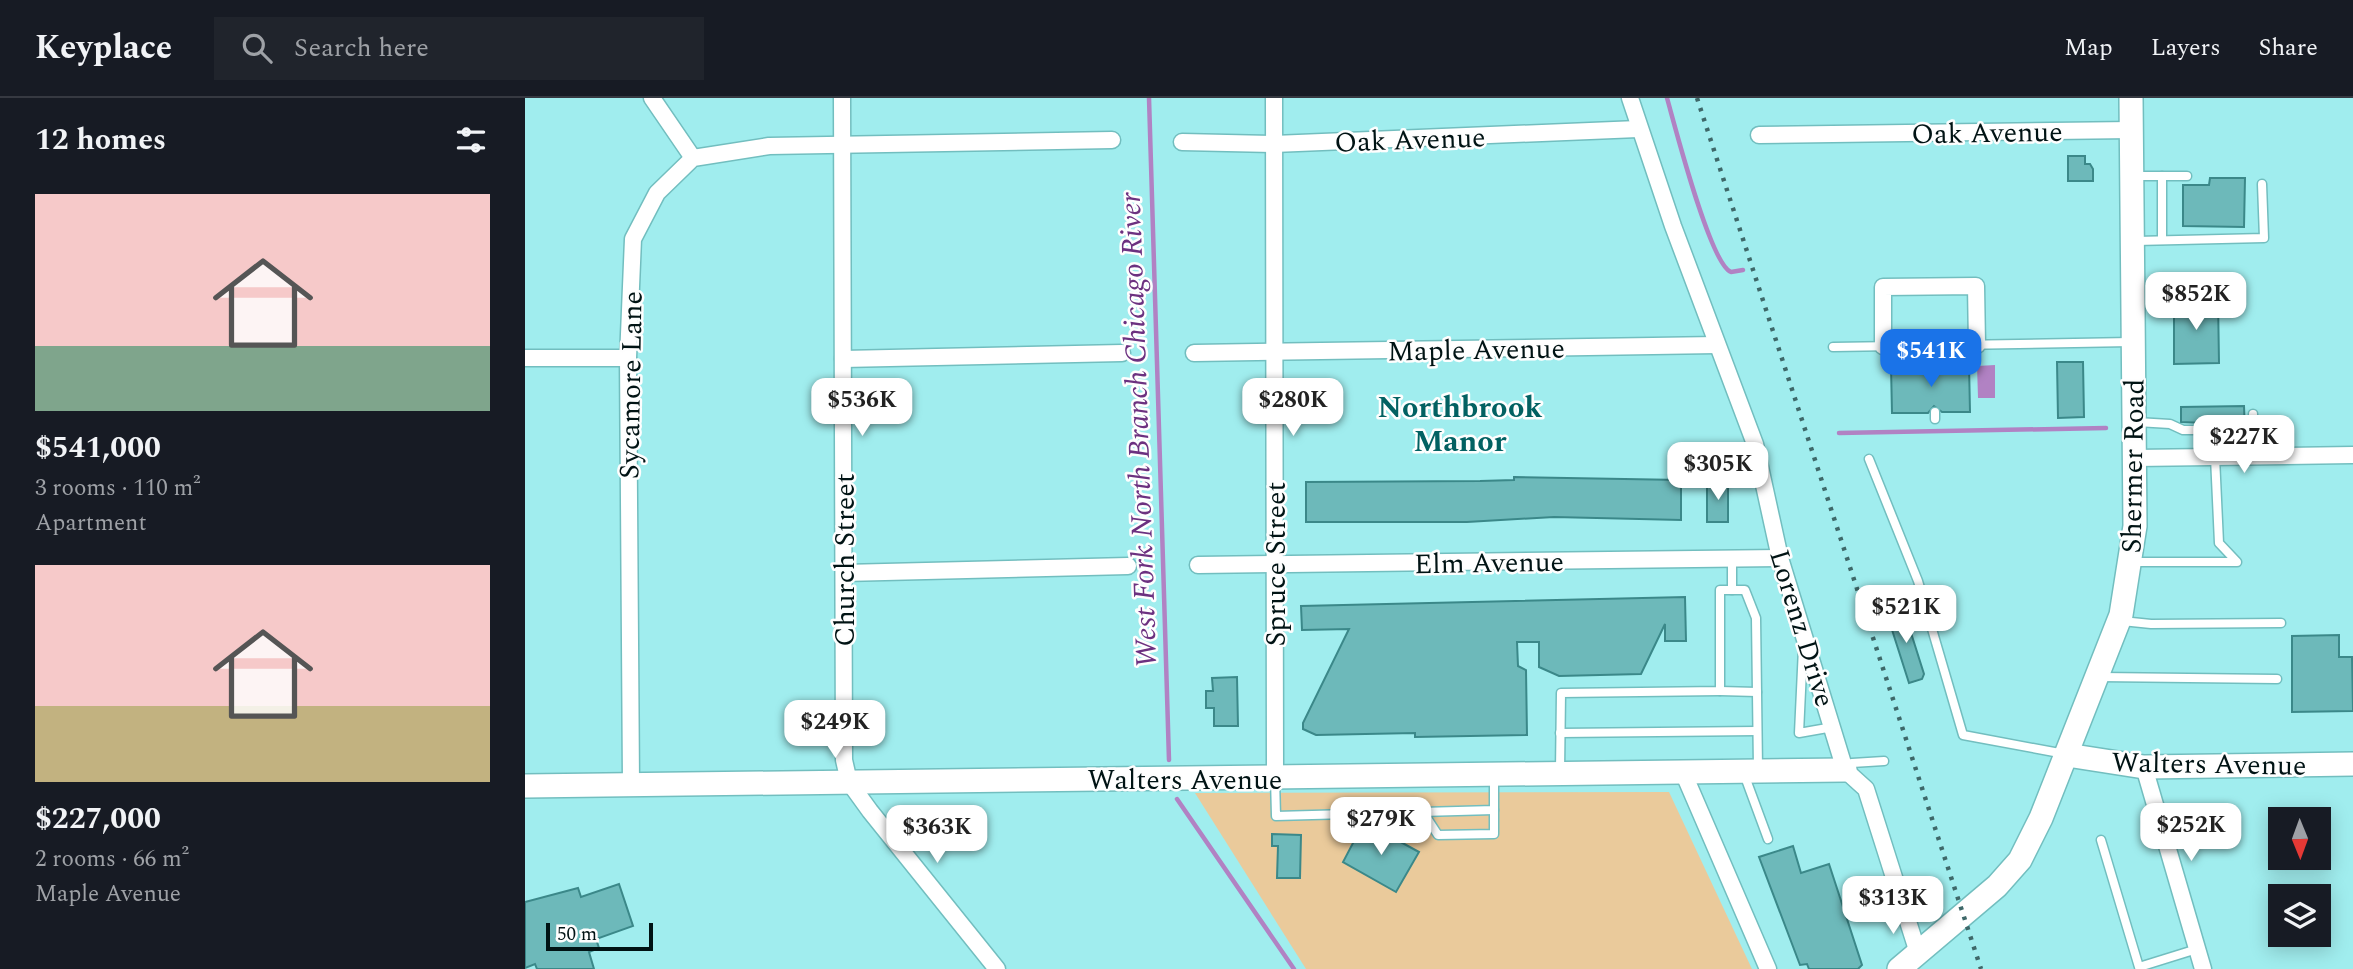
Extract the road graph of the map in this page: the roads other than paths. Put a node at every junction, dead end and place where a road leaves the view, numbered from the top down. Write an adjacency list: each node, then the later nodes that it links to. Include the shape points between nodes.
1 (652, 98): 13 (street)
2 (842, 98): 12 (street, Church Street)
3 (1274, 98): 11 (street, Spruce Street)
4 (1630, 98): 6 (street, Lorenz Drive)
5 (2131, 98): 7 (street, Shermer Road)
6 (1638, 129): 11 (street, Oak Avenue); 21 (street, Lorenz Drive)
7 (2131, 130): 8 (street, Oak Avenue); 14 (street, Shermer Road)
8 (1759, 135)
9 (1112, 140): 12 (street)
10 (1182, 142): 11 (street, Oak Avenue)
11 (1274, 144): 25 (street, Spruce Street)
12 (842, 145): 13 (street, via 769,146); 30 (street, Church Street)
13 (693, 158): 29 (street, Sycamore Lane, via 657,193 633,239)
14 (2132, 176): 15 (lane); 19 (street, Shermer Road)
15 (2162, 176): 16 (lane); 18 (lane)
16 (2187, 176)
17 (2262, 184): 18 (lane, via 2263,238)
18 (2162, 240): 19 (lane)
19 (2133, 241): 20 (street, Shermer Road)
20 (2134, 342): 22 (lane); 32 (street, Shermer Road)
21 (1717, 345): 25 (street, Maple Avenue); 39 (street, Lorenz Drive, via 1755,444)
22 (1977, 345): 23 (lane); 23 (street, via 1976,286 1883,287)
23 (1884, 346): 24 (lane)
24 (1833, 347)
25 (1275, 352): 27 (street, Maple Avenue); 44 (street, Spruce Street)
26 (1122, 353): 30 (street)
27 (1194, 353)
28 (525, 358): 29 (street)
29 (628, 358): 68 (street, Sycamore Lane)
30 (843, 359): 45 (street, Church Street)
31 (2253, 414): 33 (lane)
32 (2134, 422): 33 (lane, via 2170,424 2183,430 2223,430 2232,440); 37 (street, Shermer Road)
33 (2253, 439): 36 (lane)
34 (2353, 456): 36 (street)
35 (2215, 457): 36 (street); 37 (street); 41 (lane, via 2219,543 2237,562)
36 (2253, 457)
37 (2135, 458): 41 (street, Shermer Road)
38 (1869, 459): 57 (lane, via 1918,581 1963,735)
39 (1780, 558): 40 (street, Elm Avenue); 49 (street, Lorenz Drive)
40 (1732, 559): 44 (street, Elm Avenue); 46 (lane)
41 (2130, 562): 47 (street, Shermer Road)
42 (1198, 565): 44 (street, Elm Avenue)
43 (1128, 566): 45 (street)
44 (1275, 566): 66 (street, Spruce Street)
45 (844, 573): 67 (street, Church Street, via 844,760)
46 (1732, 590): 52 (lane, via 1720,590); 53 (lane, via 1745,590 1756,618)
47 (2119, 620): 48 (lane, via 2151,624); 50 (street, Shermer Road)
48 (2281, 622)
49 (1804, 633): 54 (street, Lorenz Drive); 54 (lane, via 1799,733)
50 (2097, 677): 51 (lane); 57 (street, Shermer Road)
51 (2277, 679)
52 (1720, 691): 53 (lane); 56 (lane, via 1561,693)
53 (1757, 692): 55 (lane)
54 (1833, 727): 61 (street, Lorenz Drive)
55 (1757, 730): 56 (lane); 62 (lane)
56 (1560, 733): 64 (lane)
57 (2067, 755): 60 (street, Walters Avenue); 75 (street, Shermer Road, via 2020,860 1997,886)
58 (1884, 761): 61 (lane, via 1852,763)
59 (2353, 764): 60 (street, Walters Avenue)
60 (2144, 767): 74 (street)
61 (1845, 770): 62 (street, Walters Avenue); 75 (street, Lorenz Drive, via 1866,789)
62 (1750, 771): 63 (street, Walters Avenue); 72 (lane)
63 (1682, 772): 64 (street, Walters Avenue); 77 (street)
64 (1560, 774): 65 (street, Walters Avenue)
65 (1494, 775): 66 (street, Walters Avenue); 70 (lane)
66 (1275, 778): 67 (street, Walters Avenue); 71 (lane, via 1276,816)
67 (849, 782): 68 (street, Walters Avenue); 76 (street)
68 (631, 784): 69 (street, Walters Avenue)
69 (525, 786)
70 (1494, 810): 71 (lane); 71 (lane, via 1494,834 1438,835)
71 (1423, 812)
72 (1768, 839)
73 (2101, 841): 74 (lane, via 2139,967)
74 (2197, 949): 79 (street)
75 (1917, 953): 78 (street, Shermer Road)
76 (997, 969)
77 (1768, 969)
78 (1899, 969)
79 (2203, 969)

